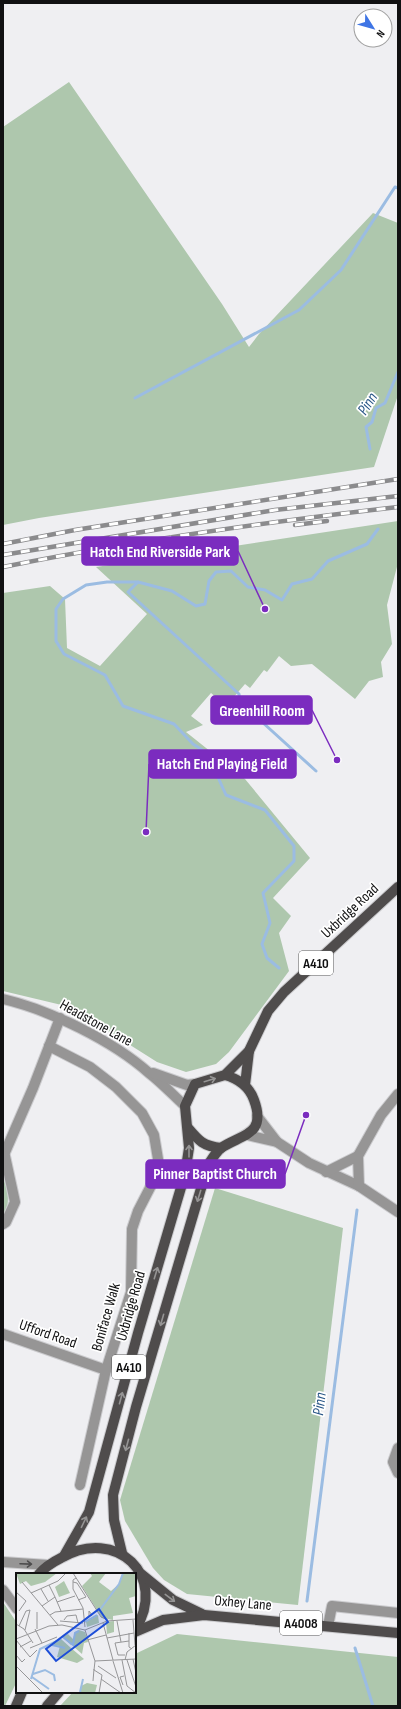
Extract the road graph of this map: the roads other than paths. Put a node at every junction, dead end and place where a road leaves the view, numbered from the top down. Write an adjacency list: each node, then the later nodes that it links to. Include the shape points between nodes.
1 (398, 887): 5 (main road, Uxbridge Road / A410, via 284,992 268,1011)
2 (3, 999): 3 (street, Headstone Lane)
3 (60, 1018): 4 (street); 6 (street, Headstone Lane, via 121,1052)
4 (49, 1046): 17 (street); 24 (street, Boniface Walk, via 90,1067 116,1087 142,1113 154,1135 158,1159 155,1178 132,1229 131,1292)
5 (249, 1051): 7 (main road, Uxbridge Road / A410); 9 (main road, Uxbridge Road / A410)
6 (149, 1072): 8 (street, Headstone Lane, via 187,1085); 11 (street, Headstone Lane)
7 (225, 1075): 8 (main road, Uxbridge Road, one-way to 7); 9 (main road)
8 (195, 1084): 11 (main road)
9 (245, 1085): 12 (main road, via 254,1100)
10 (398, 1094): 18 (street, via 381,1115)
11 (185, 1106): 13 (main road, Uxbridge Road)
12 (257, 1116): 14 (main road, via 254,1127); 15 (street)
13 (188, 1128): 16 (main road, via 198,1141 210,1147); 29 (main road, Uxbridge Road / A410, one-way to 13, via 89,1512 95,1493 189,1159)
14 (247, 1135): 15 (street); 16 (main road)
15 (277, 1142): 19 (street)
16 (221, 1148): 28 (main road, A410, one-way to 28, via 208,1165 136,1407 113,1495 112,1509)
17 (4, 1156): 22 (street, via 15,1202)
18 (358, 1156): 19 (street); 20 (street)
19 (326, 1172): 20 (street)
20 (359, 1186): 21 (street)
21 (398, 1212)
22 (3, 1224)
23 (3, 1334): 24 (street, Ufford Road)
24 (106, 1370): 27 (street, Boniface Walk)
25 (398, 1448): 26 (street, via 393,1462)
26 (398, 1473)
27 (80, 1485)
28 (122, 1553): 29 (main road, via 96,1547 83,1548); 33 (main road, Oxhey Lane)
29 (64, 1556): 31 (main road)
30 (3, 1562): 31 (street, one-way to 31)
31 (48, 1565): 32 (main road)
32 (40, 1573)
33 (140, 1573): 37 (main road, Oxhey Lane / A4008, one-way to 37, via 173,1600); 39 (main road, via 144,1585 145,1609)
34 (3, 1590): 35 (street)
35 (16, 1608)
36 (398, 1613): 38 (street, via 332,1606)
37 (204, 1615): 38 (main road, Oxhey Lane / A4008); 40 (main road, Oxhey Lane / A4008, via 163,1620)
38 (328, 1626): 41 (main road, Oxhey Lane / A4008)
39 (136, 1629)
40 (136, 1631)
41 (398, 1633)
42 (22, 1693): 44 (main road)
43 (58, 1693): 45 (main road)
44 (16, 1706)
45 (47, 1706)

